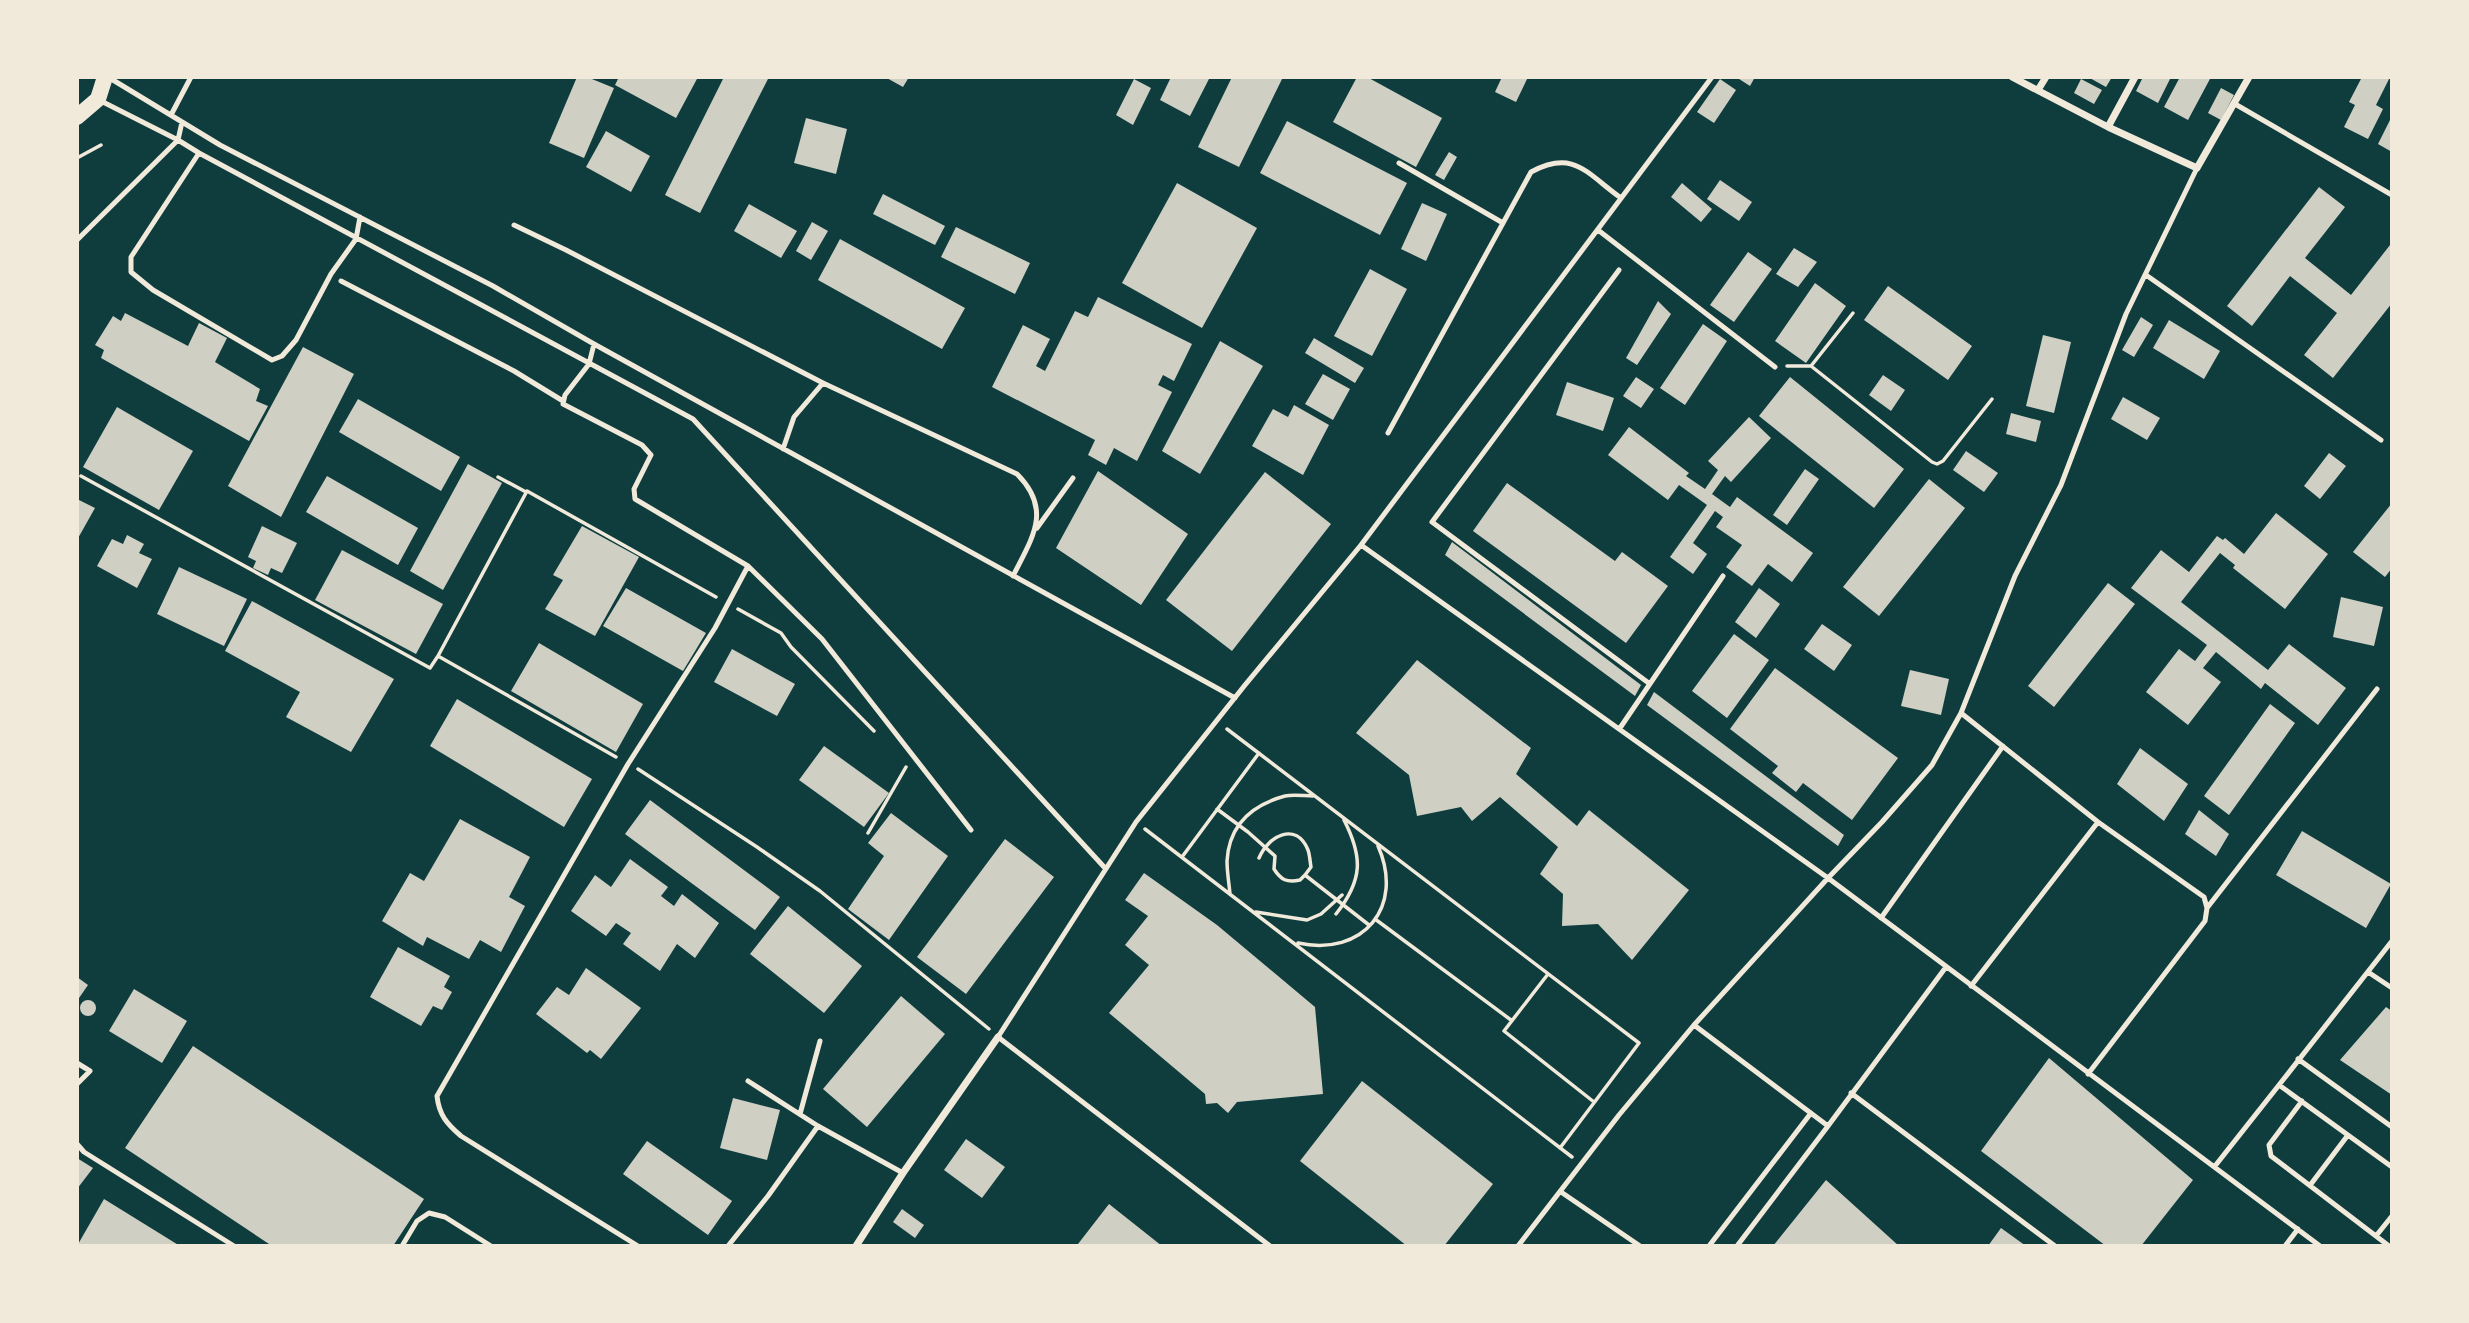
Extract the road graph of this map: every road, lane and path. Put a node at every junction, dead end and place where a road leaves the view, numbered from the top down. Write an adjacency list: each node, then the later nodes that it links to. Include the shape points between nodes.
1 (106, 77): 9 (highway); 11 (lane)
2 (191, 77): 11 (lane)
3 (1712, 77): 22 (lane)
4 (2012, 77): 8 (street)
5 (2046, 77): 8 (street)
6 (2135, 77): 14 (street)
7 (2249, 77): 10 (street)
8 (2038, 90): 14 (street)
9 (98, 99): 12 (highway); 15 (lane)
10 (2235, 104): 20 (street); 21 (lane)
11 (172, 115): 13 (lane)
12 (77, 117)
13 (182, 122): 15 (lane); 23 (lane)
14 (2108, 127): 20 (street)
15 (178, 140): 17 (lane); 28 (lane)
16 (102, 145): 18 (path)
17 (200, 153): 27 (lane); 27 (lane, via 131,257 131,272 153,290 271,360 282,356 296,340 331,274)
18 (77, 158)
19 (1399, 163): 24 (lane)
20 (2197, 168): 30 (lane)
21 (2392, 195)
22 (1621, 198): 24 (lane, via 1572,162 1549,162 1531,172); 26 (lane)
23 (360, 217): 27 (lane); 33 (lane)
24 (1503, 223): 40 (lane)
25 (514, 225): 37 (lane)
26 (1598, 230): 36 (lane); 48 (lane)
27 (356, 239): 34 (lane)
28 (77, 240)
29 (1619, 270): 54 (lane, via 1432,522)
30 (2146, 275): 41 (lane); 57 (lane, via 2126,314 2062,485 2015,576)
31 (341, 281): 39 (lane)
32 (1853, 313): 35 (path)
33 (594, 344): 34 (lane); 42 (lane)
34 (589, 364): 39 (lane); 77 (lane, via 693,419)
35 (1811, 366): 36 (path); 38 (path, via 1935,463 1943,460)
36 (1775, 367)
37 (822, 383): 42 (lane, via 794,417); 47 (lane, via 1017,474 1030,487 1037,505)
38 (1992, 399)
39 (563, 401): 49 (lane, via 642,445 651,455 634,489 635,499)
40 (1388, 433)
41 (2381, 440)
42 (783, 449): 50 (lane)
43 (81, 476): 53 (path, via 430,668)
44 (498, 477): 46 (path)
45 (1073, 478): 47 (lane)
46 (526, 492): 52 (path); 53 (path)
47 (1037, 528): 50 (lane)
48 (1360, 545): 56 (lane); 59 (lane)
49 (748, 566): 52 (lane); 71 (lane, via 822,639)
50 (1013, 576): 56 (lane)
51 (1723, 576): 54 (lane)
52 (728, 603): 60 (path, via 781,633); 63 (lane)
53 (438, 656): 63 (path)
54 (1650, 684): 59 (lane)
55 (2377, 689): 84 (lane)
56 (1234, 698): 58 (lane)
57 (1961, 713): 61 (lane); 79 (lane, via 1932,765)
58 (1217, 721): 62 (path); 68 (lane)
59 (1620, 728): 79 (lane)
60 (879, 735)
61 (2003, 746): 69 (lane); 87 (lane)
62 (1259, 753): 65 (path); 66 (path)
63 (628, 764): 100 (path, via 820,891); 131 (lane, via 437,1096 445,1122 461,1136)
64 (907, 765): 72 (path)
65 (1314, 796): 67 (path); 70 (path, via 1287,796 1252,811)
66 (1217, 809): 70 (path); 75 (path)
67 (1343, 818): 73 (path); 83 (path, via 1355,843 1358,876)
68 (1136, 822): 75 (path); 77 (lane)
69 (2098, 822): 84 (lane, via 2204,897); 96 (lane)
70 (1237, 824): 74 (path); 80 (path, via 1228,852)
71 (971, 830)
72 (868, 833)
73 (1377, 844): 88 (path, via 1387,882); 95 (path)
74 (1265, 845): 76 (path); 78 (path, via 1275,856 1274,869 1280,878 1291,882); 78 (path, via 1276,836 1300,838 1310,856 1311,867)
75 (1182, 857): 80 (path)
76 (1259, 858)
77 (1105, 867): 100 (lane)
78 (1305, 875): 82 (path)
79 (1828, 878): 87 (lane); 99 (lane)
80 (1230, 894): 85 (path)
81 (1342, 895): 82 (path)
82 (1336, 900): 83 (path); 85 (path, via 1307,920)
83 (1343, 905): 86 (path); 89 (path)
84 (2207, 908): 104 (lane, via 2205,920)
85 (1254, 911): 91 (path)
86 (1336, 914)
87 (1881, 918): 93 (lane)
88 (1376, 919): 89 (path); 98 (path)
89 (1369, 925): 91 (path, via 1340,945)
90 (2392, 941): 92 (lane)
91 (1296, 943): 118 (path)
92 (2390, 949): 94 (lane)
93 (1946, 967): 96 (lane); 108 (lane)
94 (2368, 972): 97 (lane); 102 (lane)
95 (1548, 974): 98 (path); 110 (path, via 1639,1043)
96 (1971, 986): 104 (lane)
97 (2392, 988)
98 (1511, 1021): 110 (path, via 1504,1031)
99 (1694, 1025): 111 (lane); 119 (lane)
100 (998, 1037): 122 (street); 134 (lane)
101 (820, 1041): 112 (lane)
102 (2298, 1059): 107 (lane); 115 (lane)
103 (77, 1063): 106 (lane, via 90,1071)
104 (2088, 1074): 120 (lane)
105 (748, 1082): 112 (lane)
106 (77, 1084)
107 (2279, 1085): 109 (lane); 120 (lane)
108 (1851, 1093): 114 (lane); 139 (lane)
109 (2302, 1101): 116 (lane); 123 (lane, via 2269,1144 2269,1151)
110 (1594, 1102): 118 (path)
111 (1811, 1113): 114 (lane); 137 (lane)
112 (800, 1114): 113 (lane)
113 (818, 1126): 122 (lane); 132 (lane)
114 (1828, 1126): 138 (lane)
115 (2392, 1127)
116 (2348, 1135): 121 (lane); 123 (lane)
117 (77, 1144): 128 (lane)
118 (1560, 1148): 119 (path)
119 (1582, 1165): 124 (lane)
120 (2215, 1166): 126 (lane)
121 (2392, 1167)
122 (903, 1173): 133 (street)
123 (2311, 1184): 127 (lane)
124 (1561, 1192): 135 (lane); 136 (lane)
125 (2392, 1216): 127 (lane)
126 (2298, 1229): 140 (lane); 141 (lane)
127 (2376, 1236): 142 (lane)
128 (234, 1246)
129 (402, 1246): 130 (lane, via 417,1222 429,1213 445,1217)
130 (491, 1246)
131 (638, 1246)
132 (728, 1246)
133 (856, 1246)
134 (1270, 1246)
135 (1518, 1246)
136 (1640, 1246)
137 (1709, 1246)
138 (1737, 1246)
139 (2055, 1246)
140 (2286, 1246)
141 (2320, 1246)
142 (2389, 1246)

